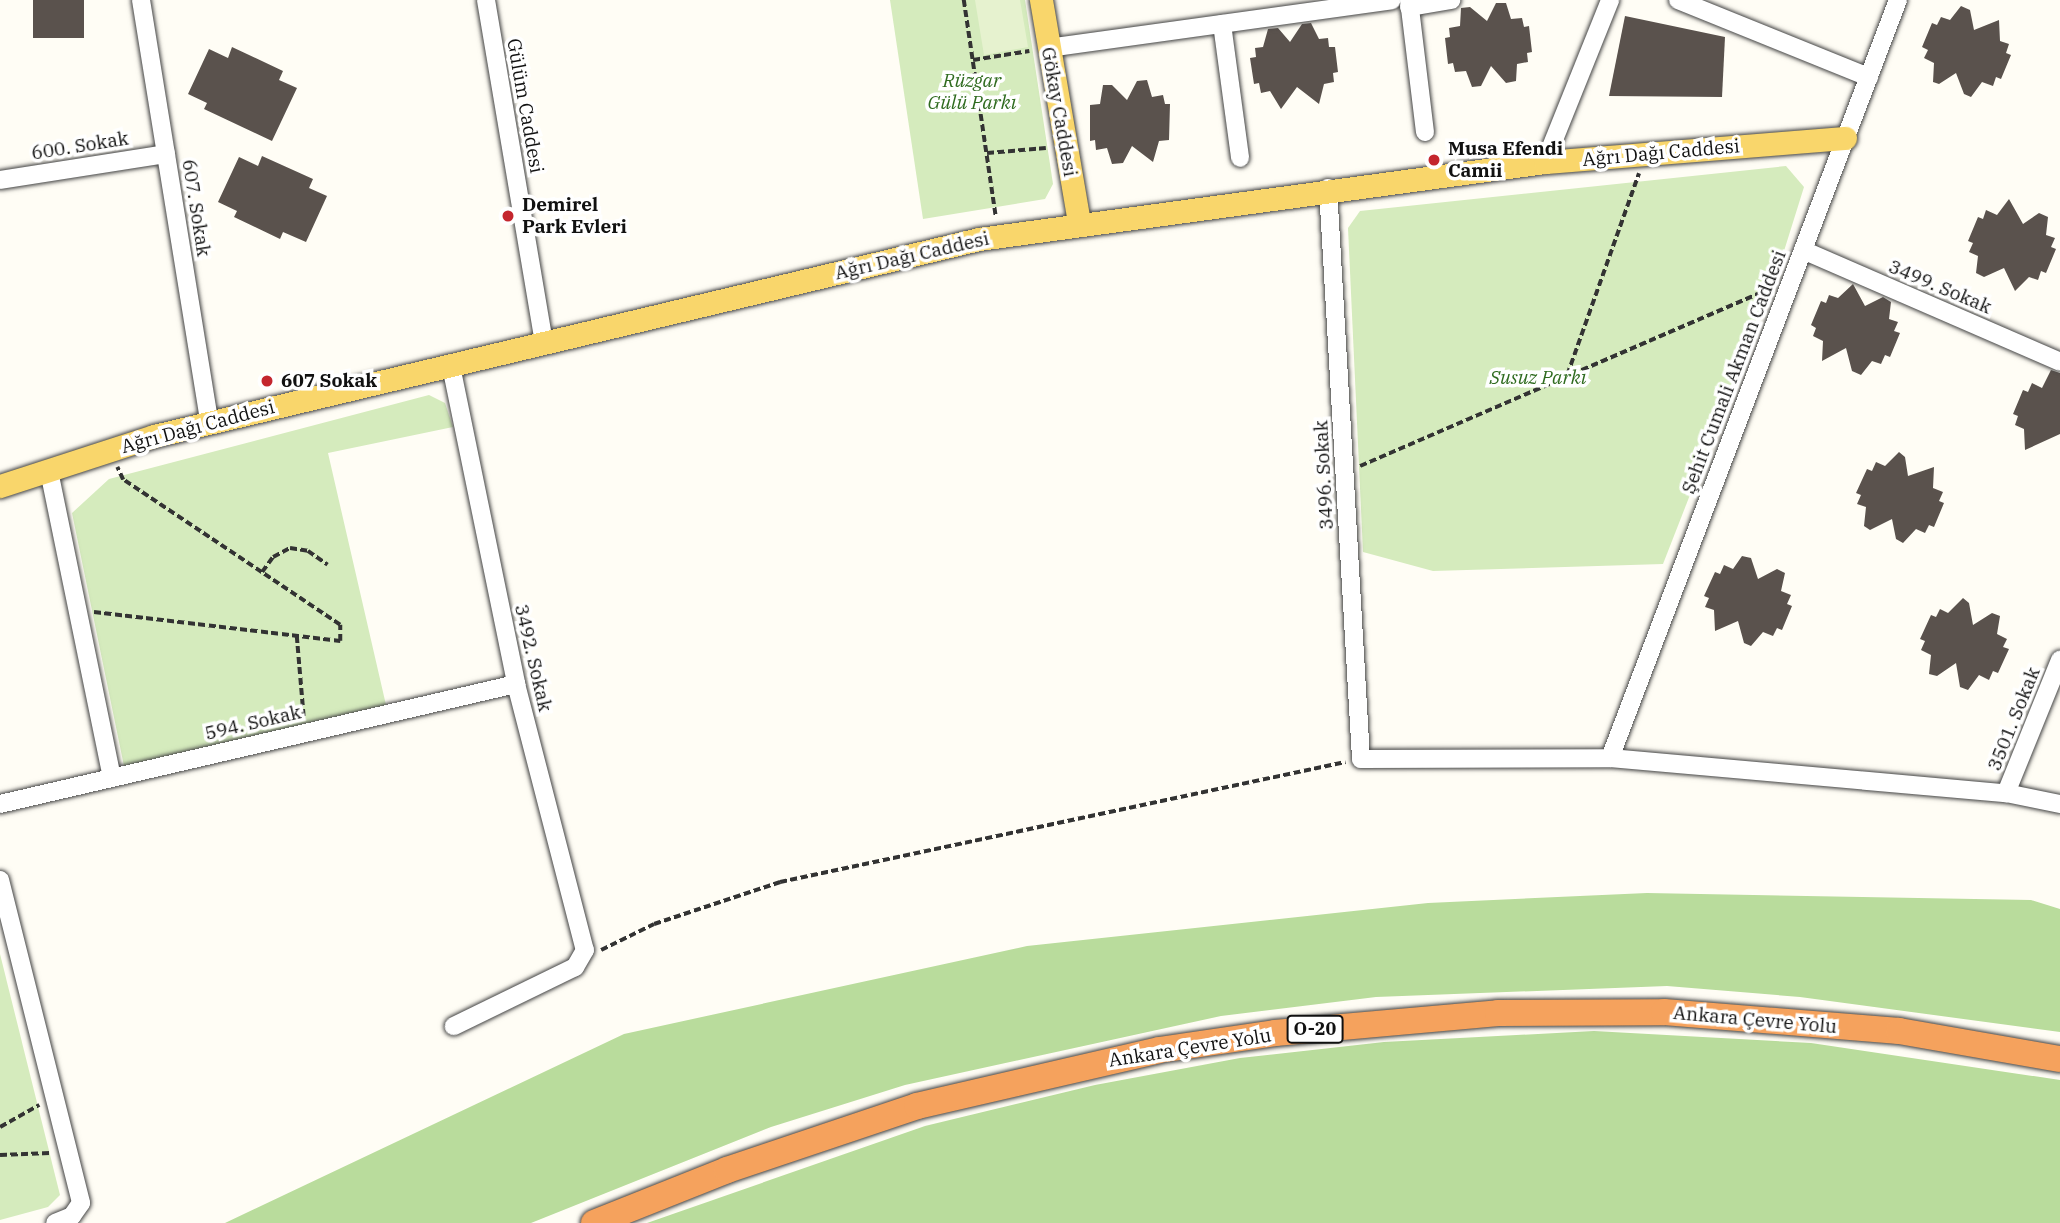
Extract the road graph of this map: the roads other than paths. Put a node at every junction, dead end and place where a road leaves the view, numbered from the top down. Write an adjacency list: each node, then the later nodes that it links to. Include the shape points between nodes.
1 (141, 0): 15 (street, 607. Sokak)
2 (486, 0): 22 (street, Gülüm Caddesi)
3 (1041, 0): 11 (main road, Gökay Caddesi)
4 (1392, 0): 10 (street)
5 (1451, 0): 9 (street)
6 (1610, 0): 17 (street)
7 (1678, 0): 12 (street)
8 (1898, 0): 12 (street, Şehit Cumali Akman Caddesi)
9 (1409, 4): 13 (street)
10 (1222, 24): 11 (street); 16 (street)
11 (1048, 48): 20 (main road, Gökay Caddesi)
12 (1869, 77): 14 (street, Şehit Cumali Akman Caddesi)
13 (1425, 132)
14 (1845, 138): 17 (main road, Ağrı Dağı Caddesi); 21 (street, Şehit Cumali Akman Caddesi)
15 (166, 154): 18 (street, 600. Sokak); 25 (street, 607. Sokak)
16 (1240, 158)
17 (1545, 162): 19 (main road, Ağrı Dağı Caddesi)
18 (0, 180)
19 (1328, 188): 20 (main road, Ağrı Dağı Caddesi); 30 (street, 3496. Sokak, via 1361,759)
20 (1079, 223): 22 (main road, Ağrı Dağı Caddesi, via 999,236)
21 (1803, 250): 23 (street, 3499. Sokak); 30 (street, Şehit Cumali Akman Caddesi)
22 (544, 344): 24 (main road, Ağrı Dağı Caddesi)
23 (2060, 362)
24 (451, 366): 25 (main road, Ağrı Dağı Caddesi); 29 (street, 3492. Sokak)
25 (209, 422): 26 (main road, Ağrı Dağı Caddesi)
26 (49, 471): 27 (main road, Ağrı Dağı Caddesi); 31 (street)
27 (0, 486)
28 (2060, 660): 32 (street, 3501. Sokak)
29 (516, 684): 31 (street, 594. Sokak); 36 (street, 3492. Sokak, via 585,958)
30 (1609, 758): 32 (street)
31 (112, 778): 33 (street, 594. Sokak)
32 (2006, 793): 34 (street)
33 (0, 804)
34 (2060, 804)
35 (0, 880): 38 (street, via 81,1203 72,1216)
36 (454, 1026)
37 (2060, 1059): 39 (highway, Ankara Çevre Yolu / O-20, via 1899,1031 1664,1012 1499,1013 1275,1033 1159,1050 917,1106 727,1170)
38 (55, 1223)
39 (594, 1223)

